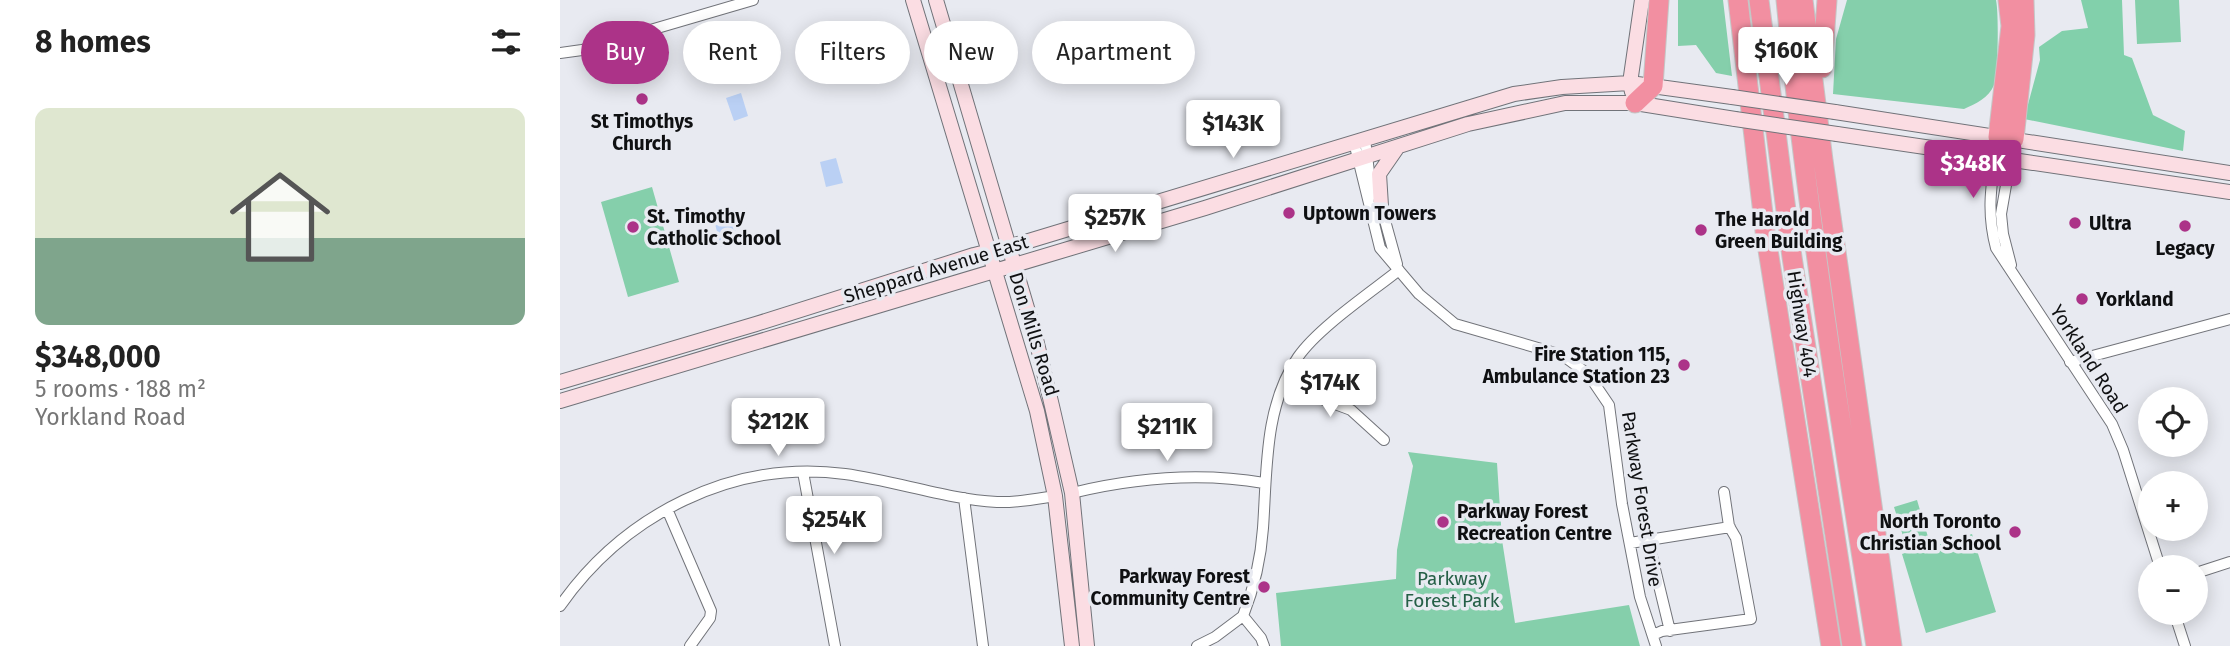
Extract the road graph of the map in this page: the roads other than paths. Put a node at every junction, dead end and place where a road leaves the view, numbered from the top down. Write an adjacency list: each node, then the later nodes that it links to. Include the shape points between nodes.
1 (753, 0): 14 (street, via 582,50)
2 (913, 0): 29 (main road, Don Mills Road)
3 (936, 0): 28 (main road, Don Mills Road)
4 (1642, 0): 15 (main road)
5 (1660, 0): 16 (highway)
6 (1731, 0): 27 (highway, via 1747,145)
7 (1738, 0): 27 (highway)
8 (1759, 0): 69 (highway, Highway 404, via 1792,257)
9 (1786, 0): 70 (highway, Highway 404, via 1815,253)
10 (1803, 0): 23 (highway)
11 (1827, 0): 23 (highway, via 1822,46)
12 (2008, 0): 18 (highway)
13 (2024, 0): 18 (highway, via 2025,35)
14 (560, 52)
15 (1630, 83): 16 (main road, Sheppard Avenue East); 17 (main road); 19 (main road, Sheppard Avenue East, via 1514,94)
16 (1653, 86): 17 (highway); 18 (main road, Sheppard Avenue East, bridge)
17 (1635, 103): 20 (main road, Sheppard Avenue East, via 1565,103 1468,124); 22 (main road, Sheppard Avenue East, bridge)
18 (2006, 138): 22 (street); 22 (street); 24 (main road, Sheppard Avenue East)
19 (1359, 141): 21 (street, Parkway Forest Drive); 28 (main road, Sheppard Avenue East)
20 (1398, 147): 21 (main road, Sheppard Avenue East); 26 (main road, via 1379,174)
21 (1363, 158): 26 (street, Parkway Forest Drive); 30 (main road, Sheppard Avenue East); 31 (street, Parkway Forest Drive, via 1380,248)
22 (2002, 158): 25 (main road, Sheppard Avenue East); 32 (street, via 2001,214); 32 (street, via 1991,177 1989,224 1996,248)
23 (1823, 160): 54 (highway)
24 (2230, 173)
25 (2230, 192)
26 (1381, 206): 31 (street, Parkway Forest Drive)
27 (1765, 231): 44 (highway)
28 (1007, 245): 29 (main road, Sheppard Avenue East); 30 (main road, Don Mills Road)
29 (989, 250): 33 (main road, Don Mills Road); 36 (main road, Sheppard Avenue East)
30 (1014, 266): 33 (main road, Sheppard Avenue East); 43 (main road, Don Mills Road)
31 (1399, 270): 37 (street, via 1310,342); 50 (street, Parkway Forest Drive, via 1455,324 1562,355 1588,374 1609,405)
32 (2012, 271): 35 (street, Yorkland Road)
33 (995, 272): 38 (main road, Sheppard Avenue East); 45 (main road, Don Mills Road, via 1037,411)
34 (2230, 319): 35 (street)
35 (2070, 362): 51 (street, Yorkland Road, via 2112,424)
36 (560, 382)
37 (1284, 385): 39 (street, via 1351,410); 41 (street, via 1272,422)
38 (560, 401)
39 (1384, 440)
40 (803, 472): 46 (street, via 846,474); 47 (street, via 742,480); 61 (street)
41 (1264, 484): 43 (street, via 1151,479); 56 (street, via 1263,530 1252,594)
42 (1724, 492): 48 (street)
43 (1072, 493): 64 (main road, Don Mills Road)
44 (1805, 493): 67 (highway); 68 (highway)
45 (1055, 495): 46 (street, via 1020,502); 63 (main road, Don Mills Road)
46 (964, 498): 62 (street)
47 (667, 509): 55 (street, via 606,551); 60 (street, via 711,611)
48 (1730, 527): 49 (street); 58 (street, via 1751,619)
49 (1648, 540): 50 (street); 58 (street)
50 (1630, 542): 59 (street, Parkway Forest Drive)
51 (2156, 555)
52 (2230, 562): 53 (street)
53 (2208, 569)
54 (1884, 575): 71 (highway); 72 (highway)
55 (560, 606)
56 (1243, 616): 65 (street); 66 (street)
57 (2178, 625): 73 (street)
58 (1670, 631): 59 (street)
59 (1654, 640)
60 (690, 646)
61 (835, 646)
62 (983, 646)
63 (1072, 646)
64 (1087, 646)
65 (1197, 646)
66 (1264, 646)
67 (1822, 646)
68 (1831, 646)
69 (1852, 646)
70 (1876, 646)
71 (1892, 646)
72 (1899, 646)
73 (2185, 646)

